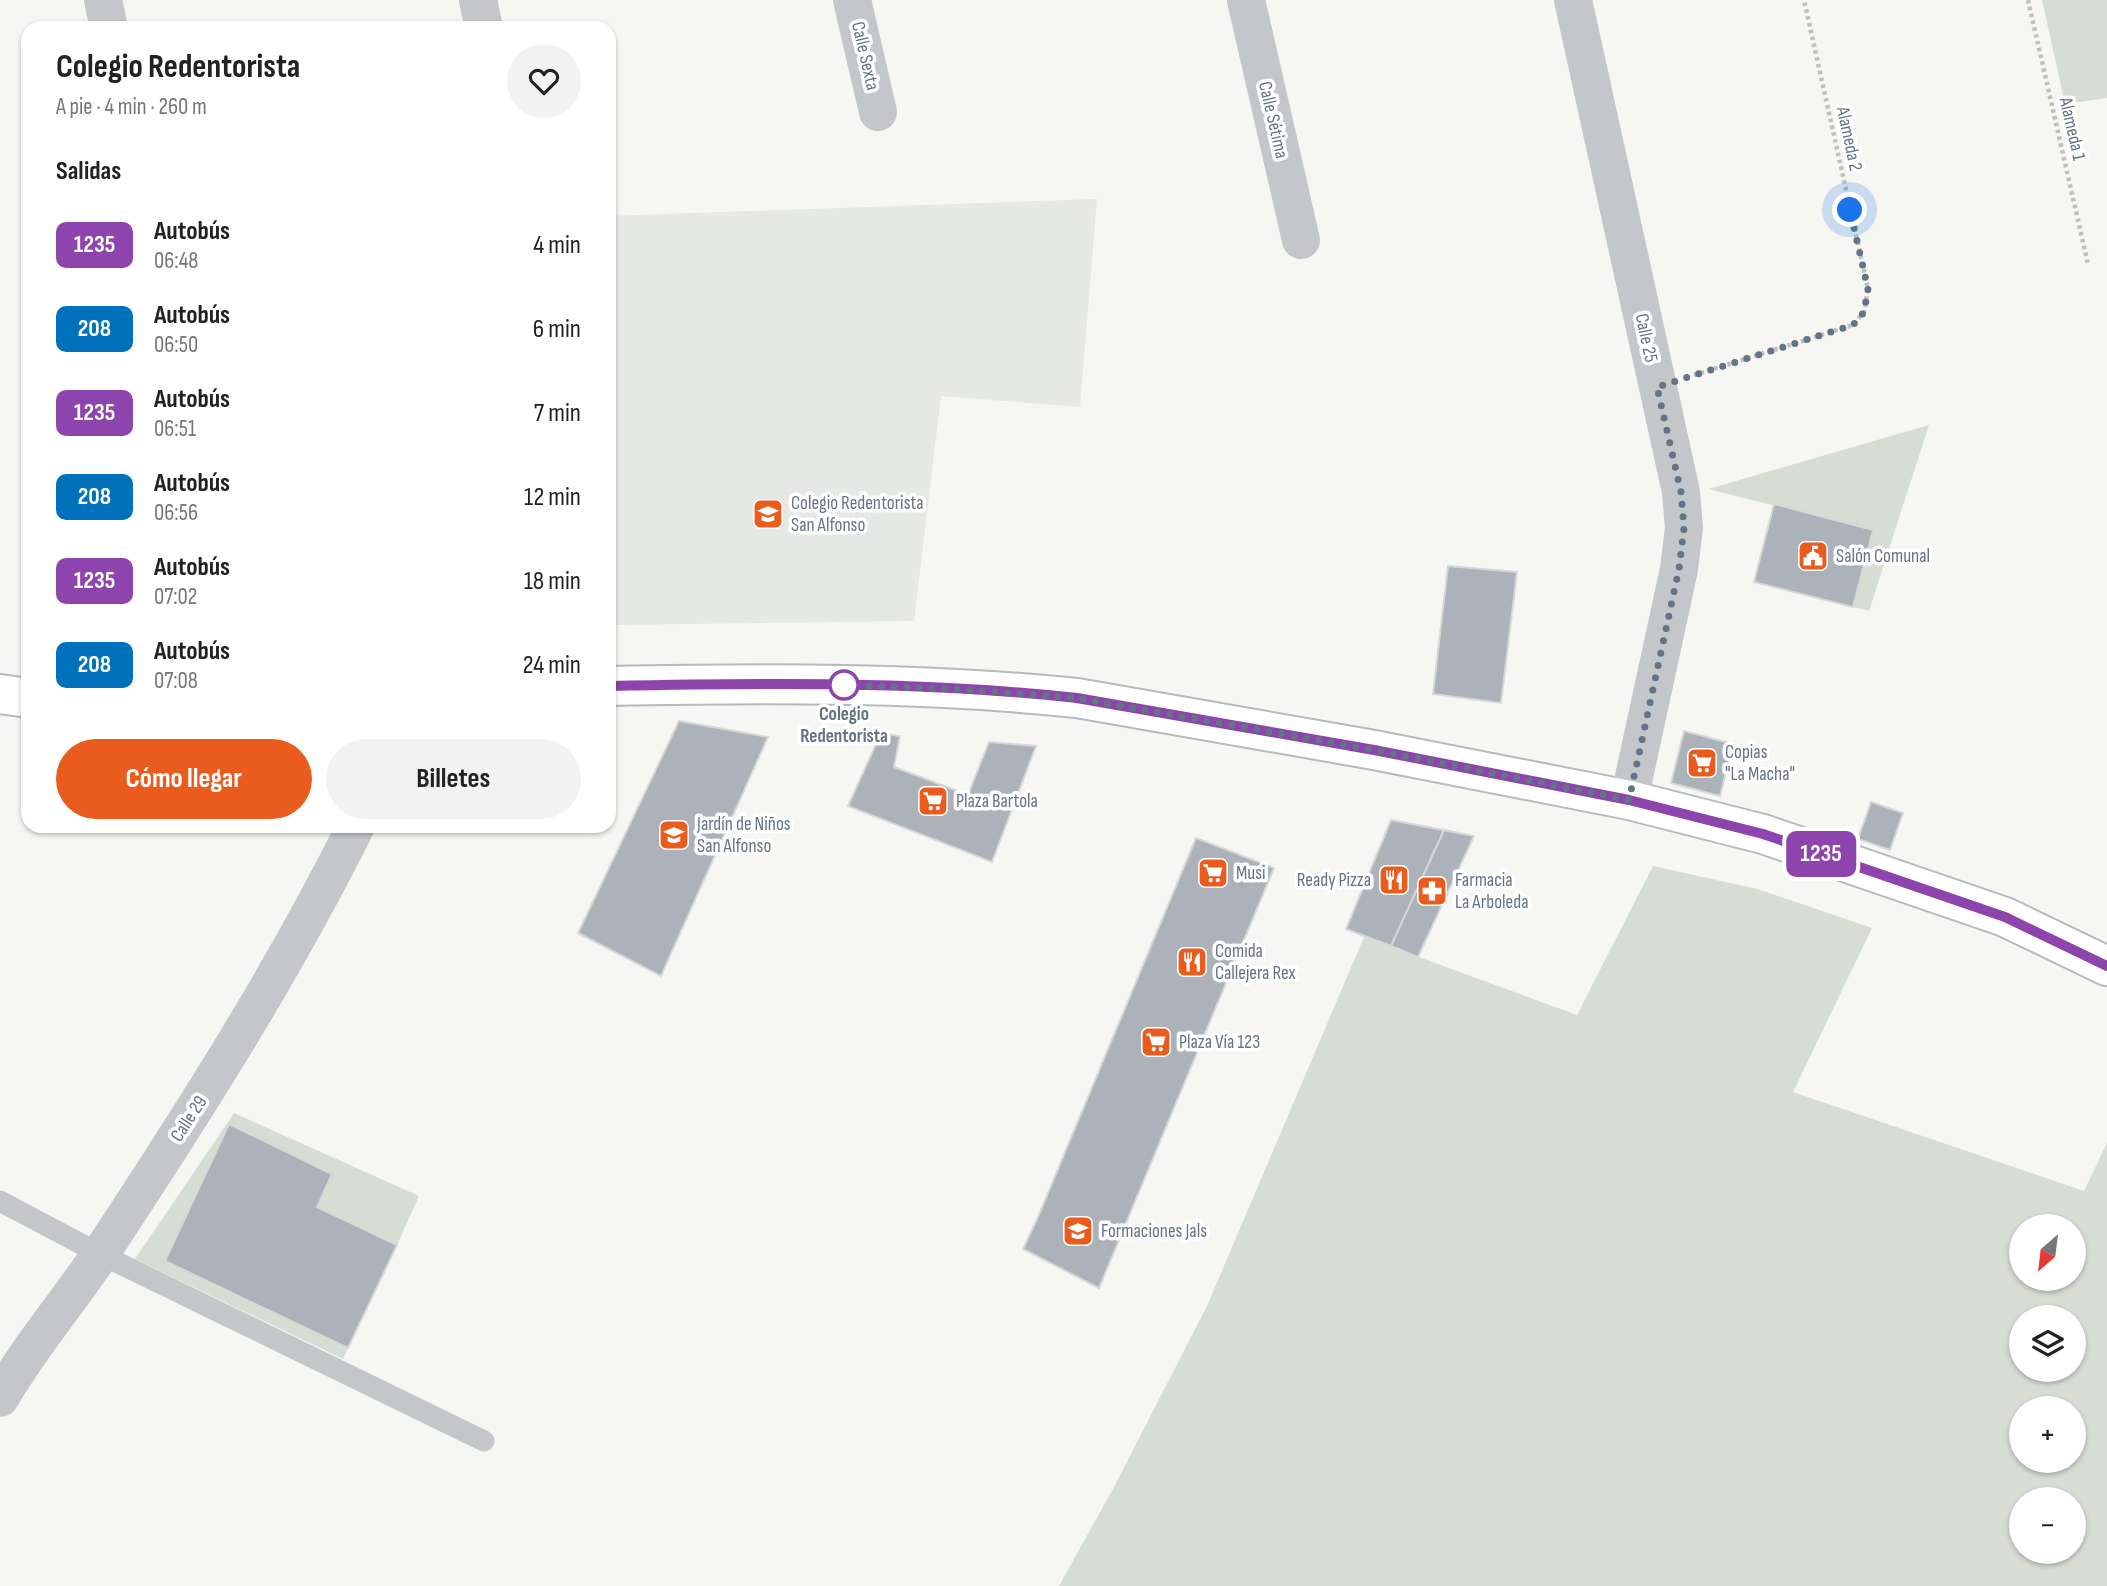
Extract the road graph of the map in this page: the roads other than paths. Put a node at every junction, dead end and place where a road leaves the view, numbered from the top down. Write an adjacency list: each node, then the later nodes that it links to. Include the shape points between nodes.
1 (103, 0): 6 (street)
2 (478, 0): 7 (street)
3 (852, 0): 8 (street, Calle Sexta)
4 (1245, 0): 9 (street, Calle Sétima)
5 (1573, 0): 13 (street, Calle 25, via 1681,492 1684,528)
6 (108, 21)
7 (482, 21)
8 (878, 112)
9 (1301, 240)
10 (616, 686): 13 (main road, via 904,686 1067,697)
11 (0, 694): 12 (main road)
12 (21, 697)
13 (1629, 800): 15 (main road, via 1763,834 2005,917)
14 (352, 833): 17 (street, Calle 29, via 270,987)
15 (2107, 966)
16 (0, 1201): 17 (lane)
17 (100, 1254): 18 (street, Calle 29); 19 (lane)
18 (0, 1398)
19 (484, 1441)

